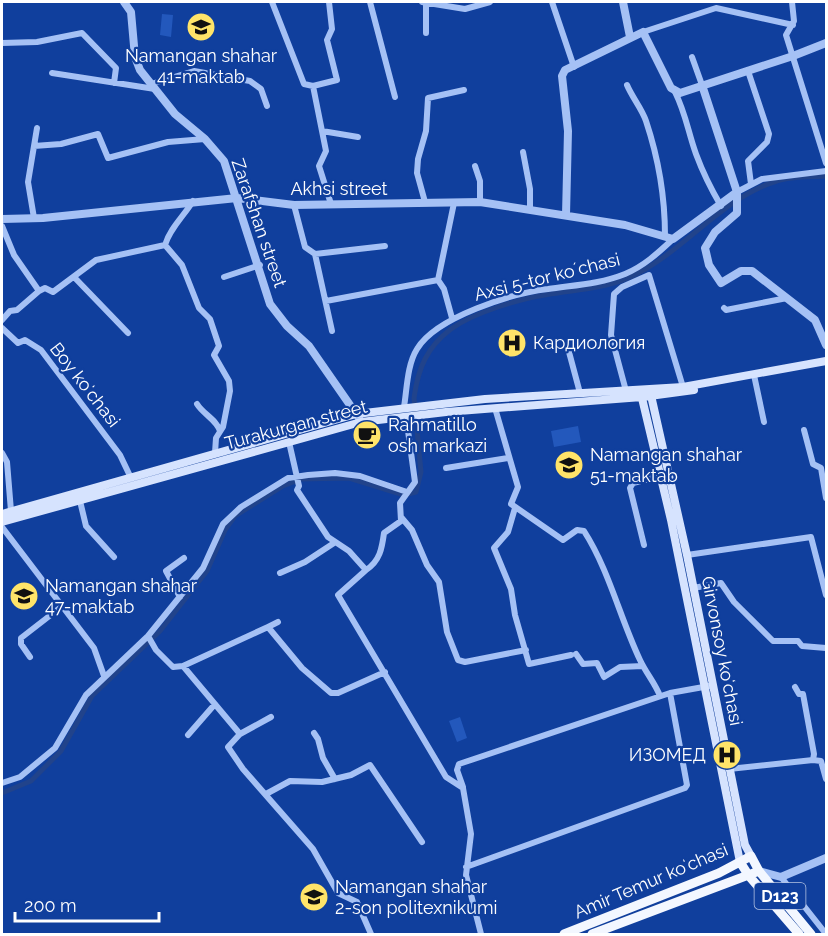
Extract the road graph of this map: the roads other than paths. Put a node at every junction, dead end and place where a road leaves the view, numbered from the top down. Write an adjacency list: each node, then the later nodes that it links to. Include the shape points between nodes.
1 (124, 2): 24 (street, Zarafshan street, via 131,12 135,57)
2 (272, 2): 25 (street, via 303,82)
3 (329, 2): 25 (street, via 332,29 327,40 337,80)
4 (370, 2): 28 (street)
5 (425, 2): 6 (street, via 465,9); 12 (street)
6 (490, 2)
7 (552, 2): 18 (street)
8 (623, 2): 13 (street)
9 (792, 2): 10 (street)
10 (793, 25): 11 (street, via 716,8); 16 (street, via 786,35)
11 (643, 32): 13 (street); 27 (street)
12 (426, 33)
13 (630, 37): 18 (street)
14 (2, 43): 21 (street, via 37,42 82,33 116,68)
15 (826, 43): 16 (street)
16 (793, 56): 19 (street); 36 (street)
17 (692, 57): 23 (street)
18 (574, 67): 50 (street, via 562,76 568,131)
19 (748, 71): 23 (street); 39 (street, via 769,134 767,142 748,161)
20 (52, 74): 21 (street)
21 (114, 84): 24 (street)
22 (627, 85): 54 (street, via 646,118 660,184)
23 (702, 85): 27 (street); 40 (street)
24 (153, 86): 29 (street, via 194,71 250,81 261,89); 33 (street, Zarafshan street, via 175,114)
25 (313, 86): 31 (street)
26 (464, 90): 43 (street, via 428,98 426,131 417,166)
27 (675, 92): 48 (street, via 706,179)
28 (395, 97)
29 (267, 106)
30 (37, 128): 34 (street)
31 (322, 131): 32 (street); 46 (street, via 326,154 319,166)
32 (358, 137)
33 (205, 139): 34 (street, via 168,142 108,158 98,134 61,144); 41 (street, Zarafshan street, via 224,161)
34 (34, 146): 51 (street, via 28,182)
35 (523, 152): 49 (street)
36 (826, 163)
37 (475, 166): 44 (street)
38 (826, 171): 39 (street, via 762,179)
39 (751, 184): 40 (street)
40 (737, 193): 48 (street); 64 (street, via 737,213 715,232 705,248 709,265 721,284 741,271 749,271)
41 (237, 198): 42 (street, Akhsi street); 47 (street, Akhsi street); 59 (street, Zarafshan street)
42 (194, 200): 51 (street, Akhsi street); 56 (street, via 172,228)
43 (425, 202): 45 (street, Akhsi street); 46 (street, Akhsi street)
44 (480, 202): 45 (street, Akhsi street); 49 (street, Akhsi street)
45 (454, 203): 62 (street)
46 (331, 204): 47 (street, Akhsi street)
47 (294, 205): 58 (street, via 305,247)
48 (721, 206): 55 (street)
49 (530, 209): 50 (street, Akhsi street)
50 (566, 215): 54 (street, Akhsi street)
51 (34, 218): 52 (street, Akhsi street)
52 (2, 219)
53 (2, 226): 63 (street, via 14,255)
54 (665, 236): 55 (street, Akhsi street)
55 (673, 239): 67 (street, Аxsi 5-tor koʼchasi, via 644,265 625,274 595,284 519,296)
56 (165, 245): 60 (street, via 96,260); 88 (street, via 182,266 197,304 214,326 220,348 214,355 229,381 230,391)
57 (385, 246): 58 (street)
58 (315, 254): 65 (street)
59 (260, 265): 61 (street); 84 (street, Zarafshan street, via 274,310 309,346)
60 (74, 277): 63 (street, via 53,292 45,288); 71 (street)
61 (224, 277)
62 (438, 280): 65 (street); 67 (street)
63 (39, 291): 68 (street)
64 (787, 298): 66 (street); 72 (street, via 815,320)
65 (326, 301): 70 (street)
66 (724, 308)
67 (452, 318): 83 (street, Аxsi 5-tor koʼchasi, via 416,351)
68 (2, 320)
69 (2, 328): 95 (street, Boy koʻchasi, via 18,343 25,340 41,350 126,463)
70 (332, 331)
71 (128, 333)
72 (826, 345)
73 (570, 352): 79 (street)
74 (826, 361): 75 (main road, Turakurgan street)
75 (754, 375): 76 (main road, Turakurgan street); 86 (street)
76 (729, 380): 77 (main road, Turakurgan street); 80 (main road, Turakurgan street, via 683,393)
77 (683, 387): 78 (street, via 650,275 622,286 614,294 611,335); 80 (main road, Turakurgan street)
78 (626, 391): 79 (main road, Turakurgan street); 80 (main road, Turakurgan street)
79 (580, 393): 83 (main road, Turakurgan street, via 424,404)
80 (646, 394): 82 (main road, Turakurgan street); 94 (main road, Girvonsoy koʻchasi); 107 (main road, Girvonsoy koʻchasi)
81 (197, 404): 88 (street)
82 (495, 408): 83 (main road, Turakurgan street); 92 (street)
83 (405, 412): 84 (main road, Turakurgan street); 85 (main road, Turakurgan street); 97 (street, via 416,477 411,490)
84 (356, 414): 85 (street, Zarafshan street); 91 (main road, Turakurgan street)
85 (361, 422): 89 (main road, Turakurgan street)
86 (764, 422)
87 (804, 430): 98 (street, via 813,464 821,468)
88 (220, 431): 91 (street)
89 (289, 442): 96 (street); 99 (main road, Turakurgan street)
90 (2, 453): 101 (street, via 7,462)
91 (215, 453): 95 (main road, Turakurgan street)
92 (508, 458): 93 (street); 100 (street, via 519,487 511,502)
93 (446, 468)
94 (660, 476): 106 (street, via 633,483 630,488); 127 (main road, Girvonsoy koʻchasi)
95 (130, 478): 101 (main road, Turakurgan street)
96 (297, 479): 97 (street, via 348,475); 105 (street, via 297,490); 115 (street, via 270,489 226,519 206,564)
97 (404, 495): 102 (street, via 399,509)
98 (826, 498)
99 (80, 501): 103 (main road, Turakurgan street); 108 (street, via 86,526)
100 (515, 508): 121 (street, via 508,532 494,548 509,581); 124 (street, via 563,540 577,530 584,531)
101 (6, 512)
102 (401, 517): 110 (street, via 384,533 383,547); 121 (street, via 439,582 447,632 458,660)
103 (2, 522)
104 (2, 527): 116 (street)
105 (334, 543): 110 (street, via 349,551); 111 (street)
106 (644, 545)
107 (687, 555): 112 (street, via 808,536 813,539); 113 (main road, Girvonsoy koʻchasi)
108 (114, 557)
109 (184, 558): 115 (street, via 166,571)
110 (366, 570): 125 (street, via 338,595)
111 (280, 573)
112 (824, 578): 114 (street)
113 (693, 588): 120 (street, via 721,584 773,641 798,641 802,646); 127 (main road, Girvonsoy koʻchasi)
114 (826, 595)
115 (180, 597): 119 (street)
116 (61, 607): 122 (street, via 21,638); 126 (street, via 98,654)
117 (278, 622): 118 (street)
118 (268, 627): 123 (street); 125 (street, via 302,668 330,693)
119 (148, 637): 123 (street, via 168,665); 126 (street)
120 (826, 648)
121 (526, 650): 124 (street, via 530,665 574,654 583,664 597,663 604,677 620,667)
122 (30, 657)
123 (183, 666): 131 (street)
124 (643, 666): 130 (street)
125 (385, 672): 141 (street, via 446,777)
126 (104, 676): 140 (street, via 82,700 55,748 20,777)
127 (708, 686): 129 (street); 137 (main road, Girvonsoy koʻchasi); 146 (main road, Girvonsoy koʻchasi)
128 (795, 687): 136 (street, via 803,694)
129 (670, 693): 130 (street); 147 (street, via 685,788)
130 (660, 696): 141 (street, via 459,764)
131 (215, 704): 134 (street); 135 (street)
132 (271, 717): 134 (street)
133 (314, 733): 138 (street)
134 (240, 734): 142 (street, via 228,747)
135 (188, 735)
136 (813, 760): 137 (street); 139 (street, via 821,761)
137 (729, 769): 144 (main road, Girvonsoy koʻchasi, via 745,845)
138 (335, 779): 142 (street, via 322,783 290,782); 143 (street, via 370,765)
139 (826, 779)
140 (2, 783)
141 (463, 788): 147 (street, via 471,834)
142 (266, 794): 151 (street, via 313,849 338,893 357,902)
143 (422, 842)
144 (751, 856): 146 (main road, Amir Temur koʻchasi); 148 (main road, Girvonsoy koʻchasi / D123)
145 (826, 858): 150 (street)
146 (740, 862): 149 (main road, Girvonsoy koʻchasi / D123); 153 (main road, Amir Temur koʻchasi)
147 (466, 867): 152 (street)
148 (759, 871): 149 (main road, Amir Temur koʻchasi); 150 (street); 156 (main road, Girvonsoy koʻchasi / D123)
149 (749, 876): 154 (main road, Amir Temur koʻchasi); 155 (main road, Girvonsoy koʻchasi / D123)
150 (781, 877): 157 (street)
151 (371, 934)
152 (481, 934)
153 (564, 934)
154 (591, 934)
155 (799, 934)
156 (811, 934)
157 (826, 934)

